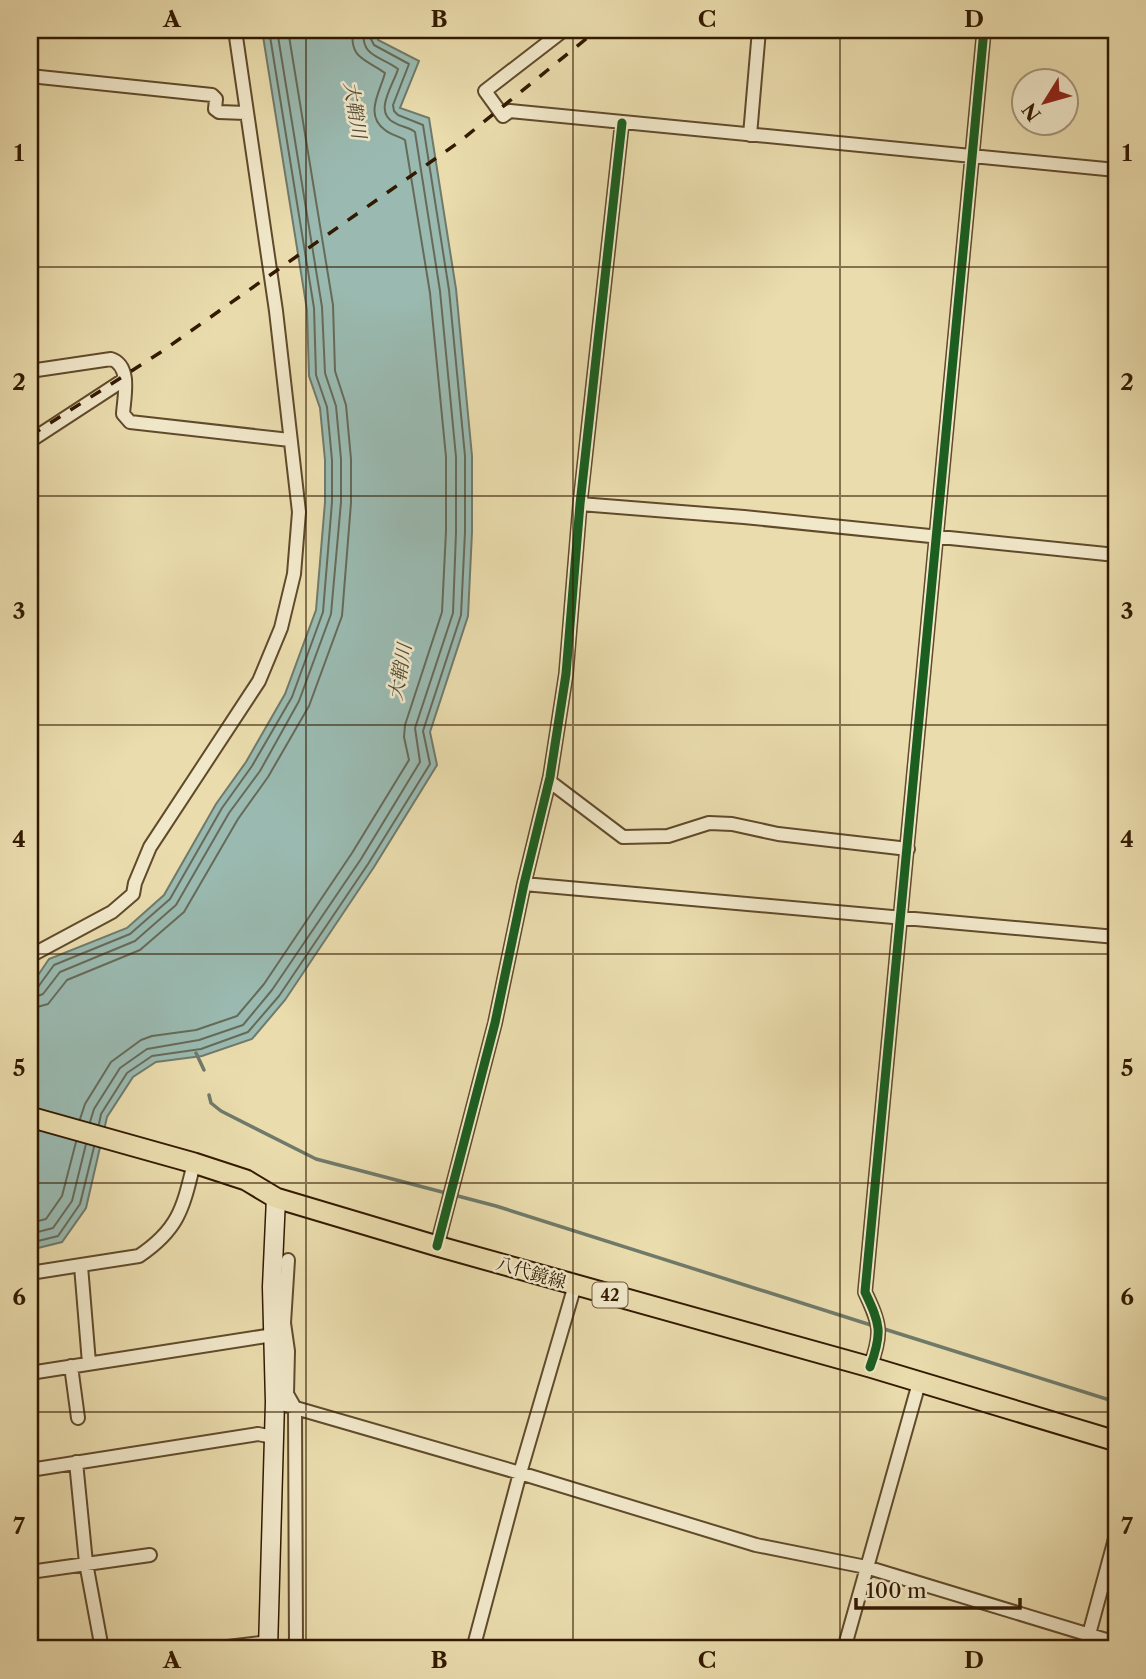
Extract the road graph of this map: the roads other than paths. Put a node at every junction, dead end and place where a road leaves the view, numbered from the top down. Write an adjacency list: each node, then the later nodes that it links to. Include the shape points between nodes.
1 (236, 30): 6 (street)
2 (564, 30): 7 (street, via 485,91 503,116 510,111)
3 (759, 30): 8 (street)
4 (984, 30): 9 (street)
5 (30, 76): 6 (street, via 212,94 219,112)
6 (246, 113): 13 (street)
7 (622, 123): 8 (street); 15 (street)
8 (750, 135): 9 (street)
9 (973, 157): 10 (street); 16 (street)
10 (1116, 170)
11 (30, 371): 12 (street, via 111,359 124,369)
12 (125, 379): 13 (street, via 123,414 130,422); 14 (street)
13 (290, 440): 23 (street, via 299,512 294,574 281,628 260,681 150,847 133,894 112,912)
14 (30, 441)
15 (579, 504): 16 (street); 18 (street, via 566,674)
16 (938, 538): 17 (street); 19 (street)
17 (1116, 555)
18 (549, 781): 19 (street, via 623,837 668,836 709,823); 20 (street)
19 (908, 849): 21 (street)
20 (524, 884): 21 (street); 27 (street, via 495,1023)
21 (901, 918): 22 (street); 36 (street, via 865,1292 879,1328)
22 (1116, 937)
23 (30, 956)
24 (30, 1117): 25 (main road, 八代鏡線 / 42)
25 (194, 1163): 26 (main road, 八代鏡線 / 42, via 246,1180); 29 (street, via 182,1208 167,1235 139,1256)
26 (276, 1198): 27 (main road, 八代鏡線 / 42); 32 (street)
27 (437, 1246): 31 (main road, 八代鏡線 / 42)
28 (288, 1260): 32 (street)
29 (81, 1266): 30 (street); 34 (street)
30 (30, 1273)
31 (575, 1285): 36 (main road, 八代鏡線 / 42); 46 (street)
32 (280, 1301): 33 (street)
33 (278, 1345): 34 (street); 39 (street); 40 (street, via 287,1394)
34 (89, 1363): 35 (street)
35 (71, 1366): 37 (street); 41 (street)
36 (870, 1367): 38 (main road, 八代鏡線 / 42)
37 (30, 1373)
38 (919, 1383): 43 (main road, 八代鏡線 / 42); 50 (street)
39 (275, 1402): 40 (street); 42 (street)
40 (295, 1408): 46 (street); 57 (street)
41 (78, 1418)
42 (273, 1437): 44 (street, via 258,1434); 54 (street)
43 (1116, 1441)
44 (76, 1462): 45 (street); 49 (street)
45 (30, 1470)
46 (520, 1473): 50 (street, via 756,1545); 58 (street)
47 (1116, 1535): 52 (street)
48 (149, 1555): 49 (street)
49 (86, 1563): 51 (street); 55 (street)
50 (866, 1567): 52 (street); 59 (street)
51 (30, 1572)
52 (1088, 1635): 53 (street); 60 (street)
53 (1116, 1643)
54 (268, 1645): 56 (street)
55 (102, 1649)
56 (211, 1649)
57 (296, 1649)
58 (473, 1649)
59 (844, 1649)
60 (1085, 1649)

